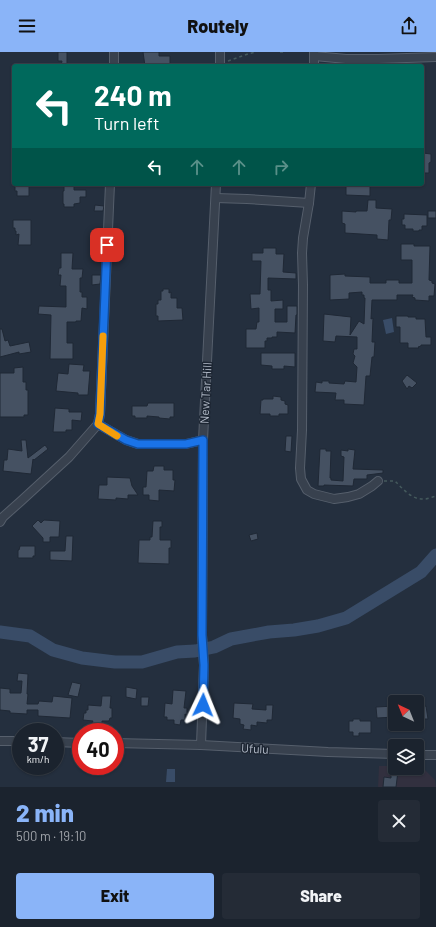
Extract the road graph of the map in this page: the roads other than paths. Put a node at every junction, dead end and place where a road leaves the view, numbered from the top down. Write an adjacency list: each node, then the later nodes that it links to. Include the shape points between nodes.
1 (114, 52): 5 (street)
2 (220, 52): 6 (street)
3 (315, 54): 4 (street, via 378,59); 7 (street)
4 (436, 57)
5 (114, 64)
6 (220, 64)
7 (314, 64)
8 (110, 186): 13 (street)
9 (216, 186): 11 (street, New Tar Hill)
10 (311, 186): 12 (street)
11 (216, 198): 12 (street); 14 (street, New Tar Hill)
12 (309, 203): 15 (street, via 302,253 301,480 307,490 334,499 359,494)
13 (98, 424): 14 (street, via 138,444 186,444); 16 (street, via 69,457)
14 (203, 440): 20 (street, New Tar Hill, via 204,665)
15 (378, 481)
16 (1, 518)
17 (0, 741): 18 (street)
18 (12, 741)
19 (124, 744): 20 (street, Ufulu)
20 (201, 745): 21 (street, Ufulu)
21 (388, 754)
22 (424, 755): 23 (street)
23 (436, 755)

